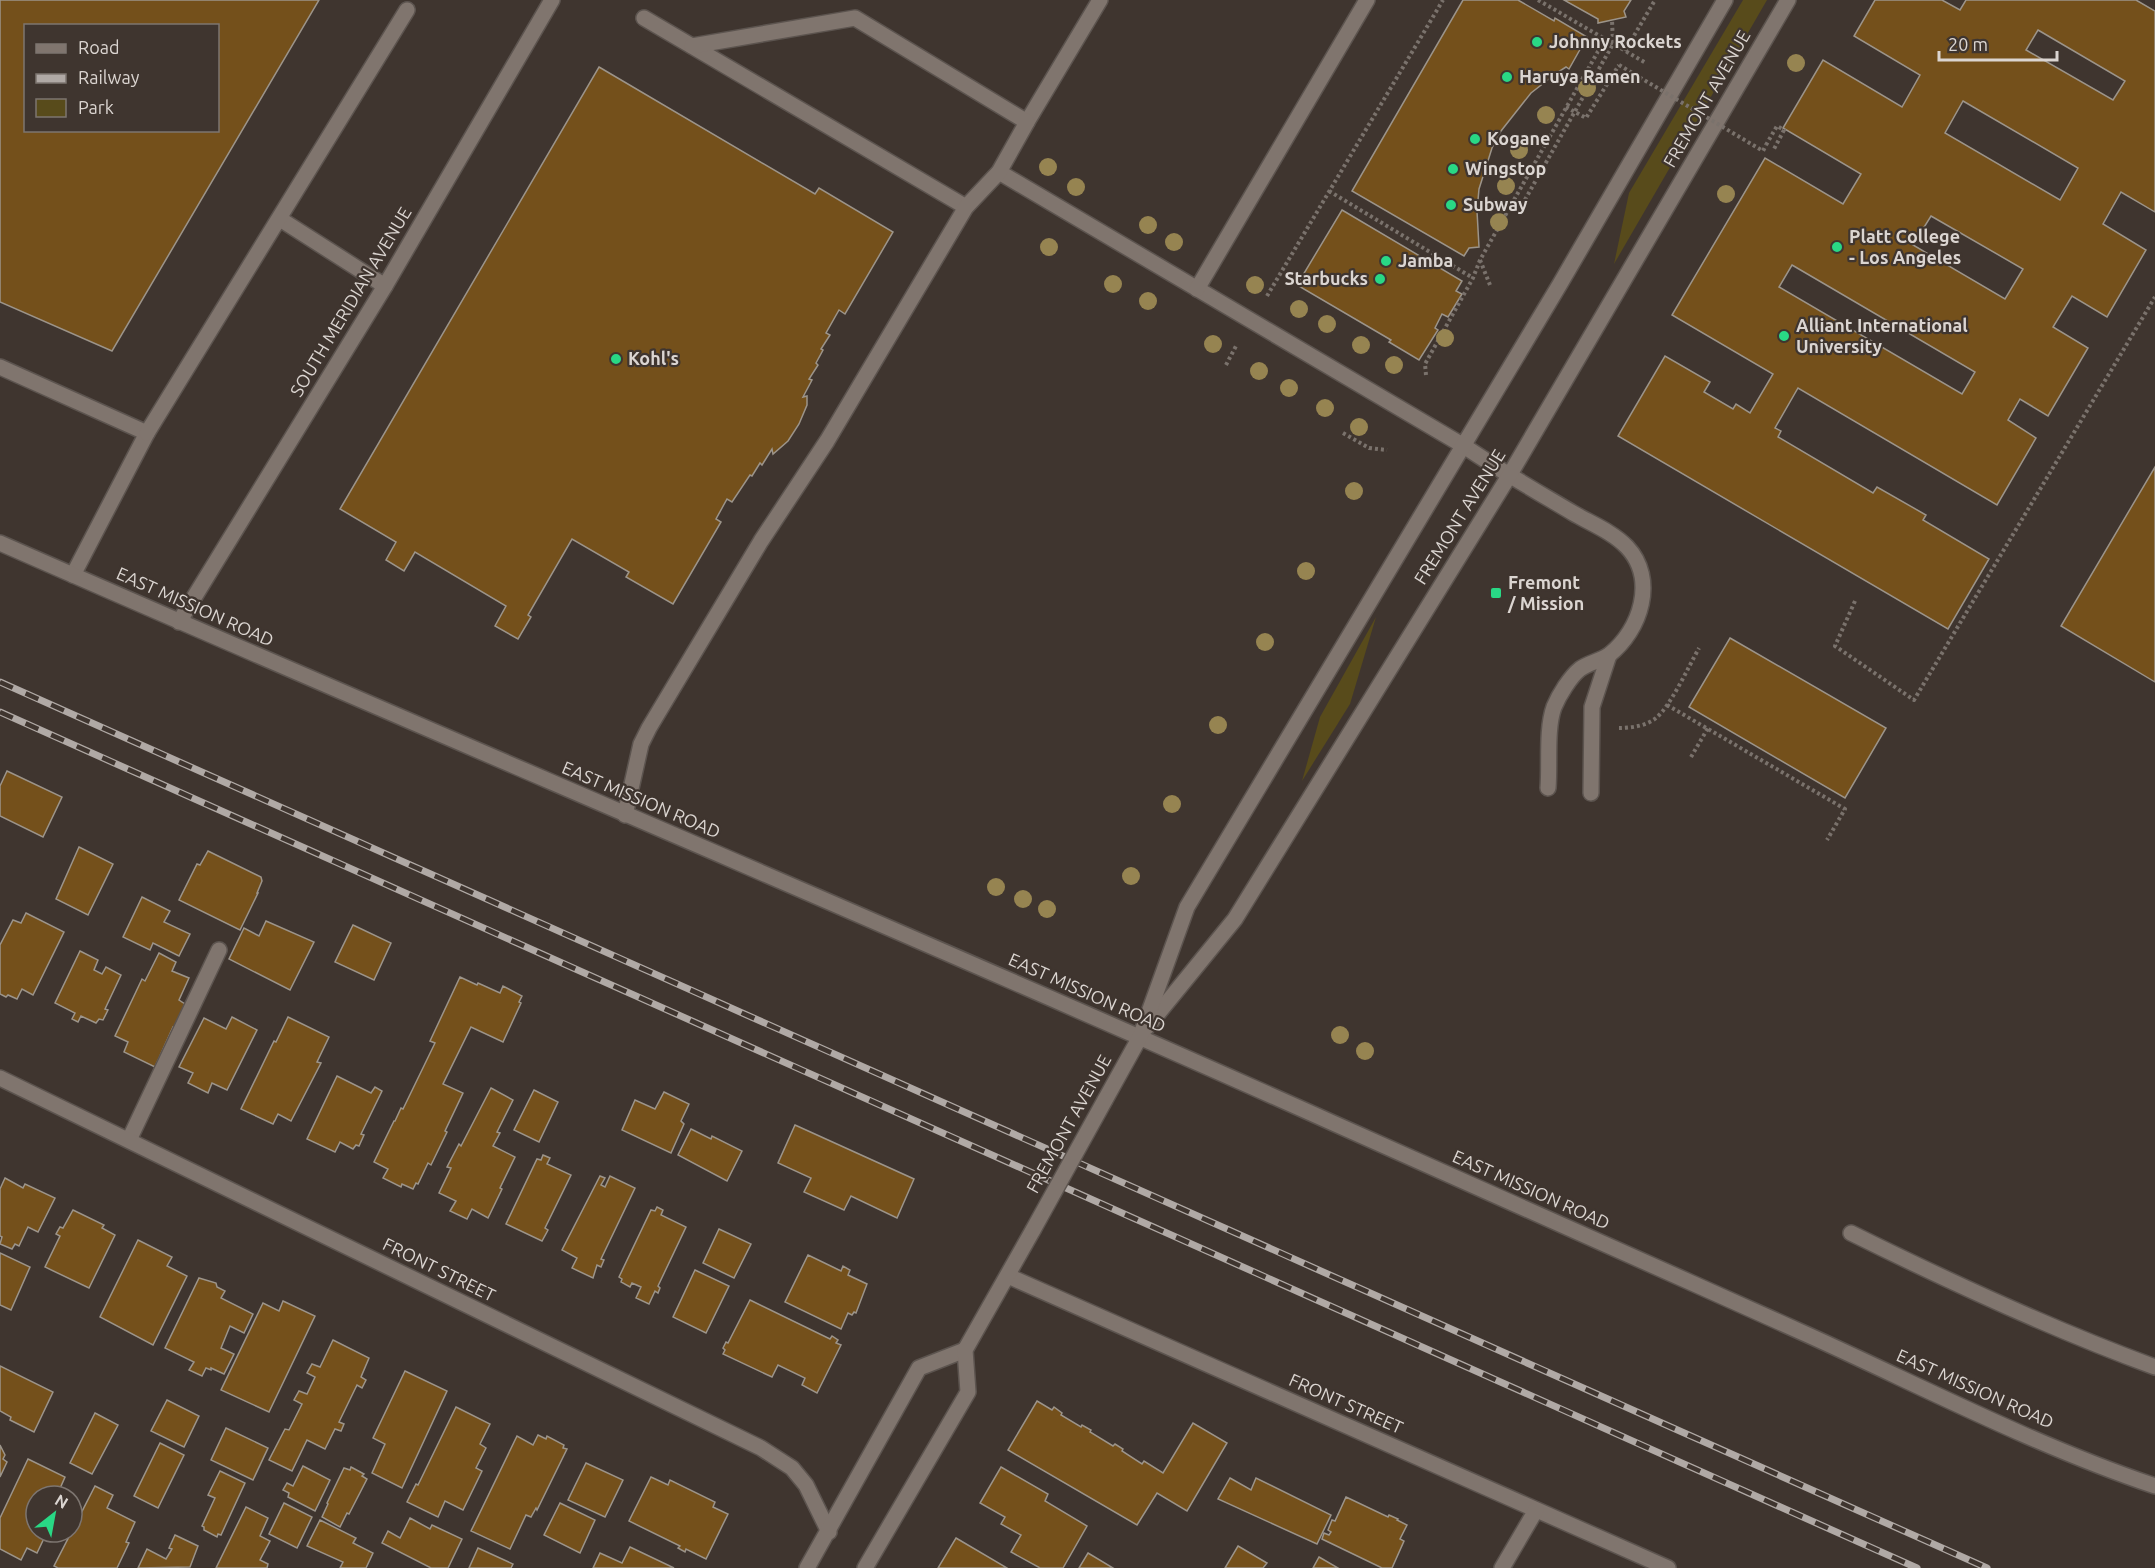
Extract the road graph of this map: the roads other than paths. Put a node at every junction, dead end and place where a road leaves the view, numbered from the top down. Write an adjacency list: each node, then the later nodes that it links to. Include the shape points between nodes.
1 (552, 0): 13 (main road, SOUTH MERIDIAN AVENUE)
2 (1100, 0): 9 (main road)
3 (1367, 0): 14 (main road)
4 (1725, 0): 17 (main road, FREMONT AVENUE)
5 (1788, 0): 18 (main road, FREMONT AVENUE)
6 (407, 10): 12 (main road)
7 (644, 18): 8 (main road)
8 (692, 46): 9 (main road, via 855,18); 11 (main road)
9 (1027, 122): 10 (main road)
10 (999, 172): 11 (main road); 14 (main road)
11 (966, 207): 25 (main road, via 649,728 641,744)
12 (280, 219): 13 (main road); 16 (main road)
13 (385, 286): 21 (main road, SOUTH MERIDIAN AVENUE)
14 (1197, 289): 17 (main road)
15 (0, 367): 16 (main road)
16 (147, 433): 20 (main road)
17 (1464, 446): 18 (main road); 27 (main road, FREMONT AVENUE, via 1187,907)
18 (1509, 476): 22 (main road, via 1626,546 1639,565 1643,604 1631,631); 27 (main road, FREMONT AVENUE, via 1235,919)
19 (0, 543): 20 (main road, EAST MISSION ROAD)
20 (73, 575): 21 (main road, EAST MISSION ROAD)
21 (179, 622): 25 (main road, EAST MISSION ROAD)
22 (1609, 655): 23 (main road, via 1580,669 1554,707); 24 (main road, via 1592,707)
23 (1548, 788)
24 (1591, 793)
25 (625, 814): 27 (main road, EAST MISSION ROAD)
26 (219, 950): 29 (main road)
27 (1140, 1037): 31 (main road, FREMONT AVENUE, bridge); 34 (main road, EAST MISSION ROAD, via 2005,1426)
28 (0, 1078): 29 (main road, FRONT STREET)
29 (129, 1140): 36 (main road, FRONT STREET, via 760,1449 792,1467 806,1485)
30 (1851, 1233): 33 (main road, via 1949,1281)
31 (1008, 1276): 32 (main road, FREMONT AVENUE); 35 (main road, FRONT STREET)
32 (965, 1350): 36 (main road, via 919,1368); 38 (main road, via 968,1392)
33 (2155, 1367)
34 (2155, 1486)
35 (1536, 1510): 39 (main road); 40 (main road, FRONT STREET)
36 (829, 1532): 37 (main road)
37 (807, 1568)
38 (865, 1568)
39 (1502, 1568)
40 (1668, 1568)

